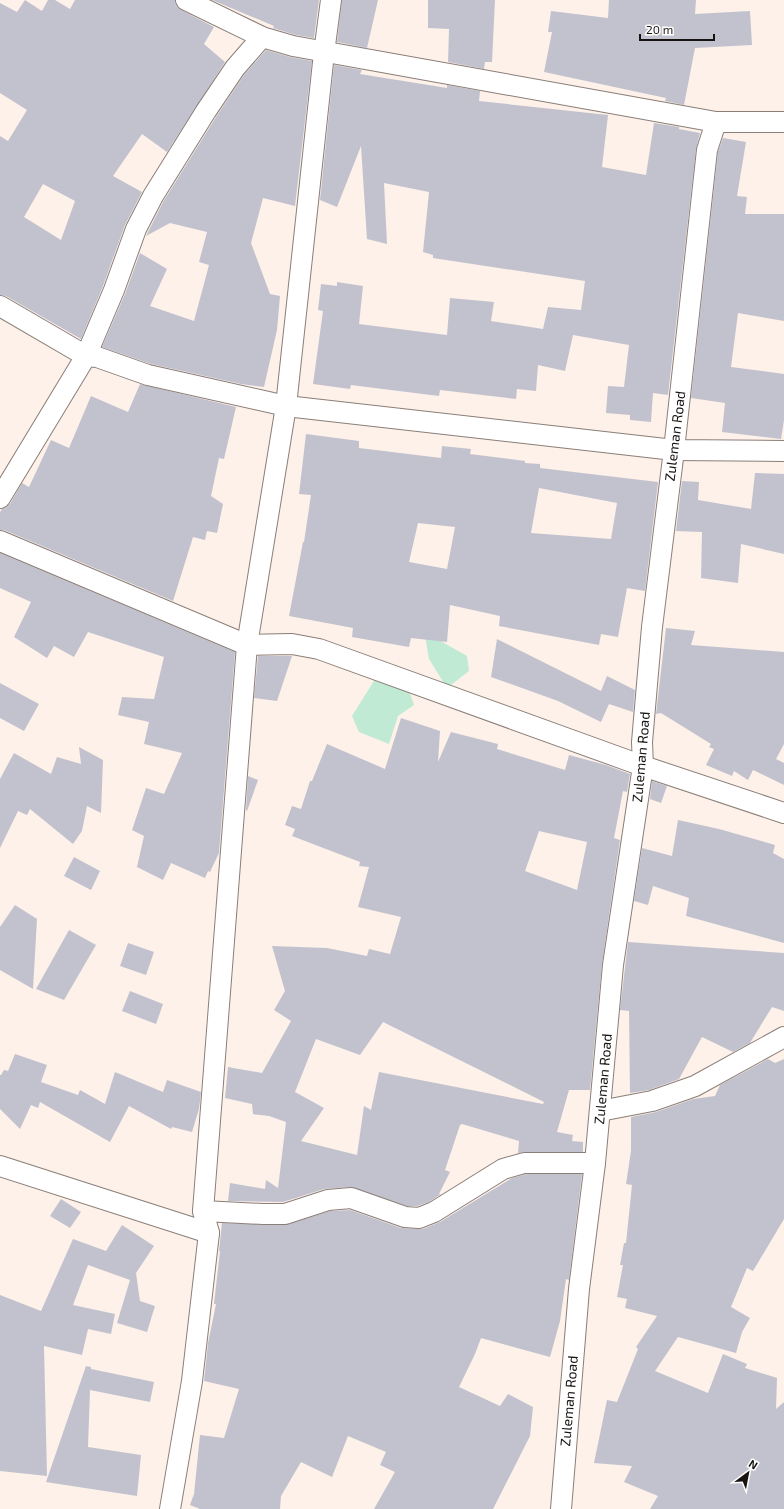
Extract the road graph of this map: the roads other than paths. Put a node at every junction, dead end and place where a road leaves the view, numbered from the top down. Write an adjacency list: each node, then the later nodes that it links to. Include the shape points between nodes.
1 (186, 0): 3 (street)
2 (331, 0): 4 (street)
3 (262, 37): 4 (street); 8 (street, via 235,68 153,196 136,229)
4 (324, 53): 5 (street); 9 (street)
5 (716, 122): 6 (street); 10 (street, Zuleman Road, via 708,150)
6 (784, 122)
7 (0, 306): 8 (street)
8 (86, 356): 9 (street, via 97,357 148,375); 12 (street)
9 (286, 406): 10 (street); 14 (street)
10 (674, 450): 11 (street); 15 (street, Zuleman Road, via 652,627 642,742)
11 (784, 451)
12 (0, 498)
13 (0, 541): 14 (street)
14 (247, 645): 15 (street, via 292,644 318,649); 21 (street)
15 (643, 766): 16 (street); 18 (street, Zuleman Road, via 613,964)
16 (784, 813)
17 (784, 1037): 18 (street, via 695,1086 652,1101)
18 (600, 1111): 19 (street, Zuleman Road)
19 (595, 1163): 21 (street, via 524,1163 503,1169 434,1212 419,1218 405,1217 351,1198 328,1200 285,1214); 24 (street, Zuleman Road, via 579,1289)
20 (0, 1166): 22 (street)
21 (203, 1211): 22 (street)
22 (209, 1233): 23 (street, via 192,1381)
23 (170, 1509)
24 (561, 1509)

